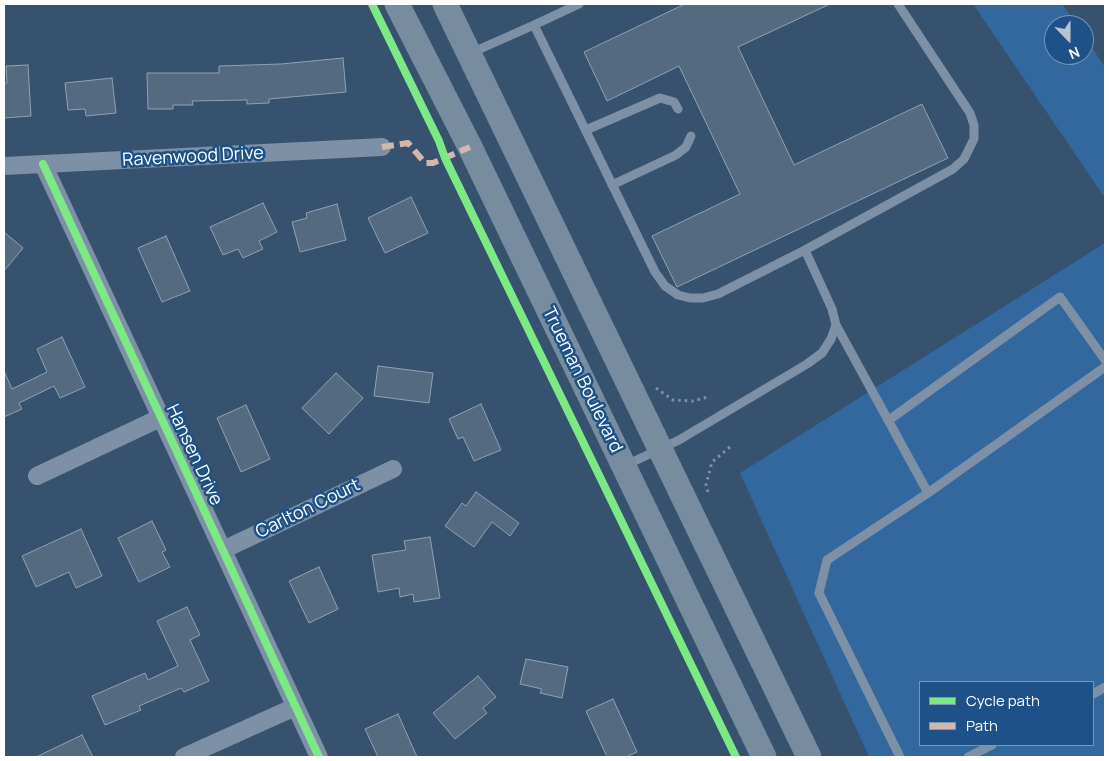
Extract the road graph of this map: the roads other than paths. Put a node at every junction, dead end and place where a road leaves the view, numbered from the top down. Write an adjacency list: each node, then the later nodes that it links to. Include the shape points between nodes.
1 (397, 4): 21 (main road, Trueman Boulevard)
2 (446, 4): 6 (main road)
3 (579, 4): 5 (lane)
4 (898, 4): 14 (lane, via 970,113 974,139 964,159 953,168)
5 (534, 25): 6 (lane); 8 (lane)
6 (470, 53): 20 (main road)
7 (678, 109): 8 (lane, via 674,102 660,98)
8 (586, 130): 13 (lane)
9 (691, 136): 13 (lane, via 686,147 676,155)
10 (382, 147): 11 (street, Ravenwood Drive)
11 (43, 164): 12 (street, Ravenwood Drive); 18 (street, Hansen Drive)
12 (4, 166)
13 (612, 185): 14 (lane, via 655,272 665,286 678,295 703,298 718,294)
14 (805, 250): 15 (lane)
15 (836, 325): 19 (lane); 20 (lane, via 822,353 807,364)
16 (1105, 360): 19 (lane, via 1060,297)
17 (1105, 367): 24 (lane)
18 (160, 418): 23 (street); 25 (street, Hansen Drive)
19 (889, 420): 24 (lane)
20 (659, 450): 21 (lane); 33 (main road)
21 (624, 466): 32 (main road, Trueman Boulevard)
22 (393, 468): 25 (street, Carlton Court)
23 (38, 476)
24 (928, 493): 34 (lane, via 827,560 819,593)
25 (222, 550): 28 (street, Hansen Drive)
26 (1105, 687): 27 (lane)
27 (1094, 693)
28 (296, 706): 30 (street); 31 (street, Hansen Drive)
29 (990, 746): 35 (lane)
30 (184, 757)
31 (319, 757)
32 (764, 757)
33 (809, 757)
34 (900, 757)
35 (968, 757)

